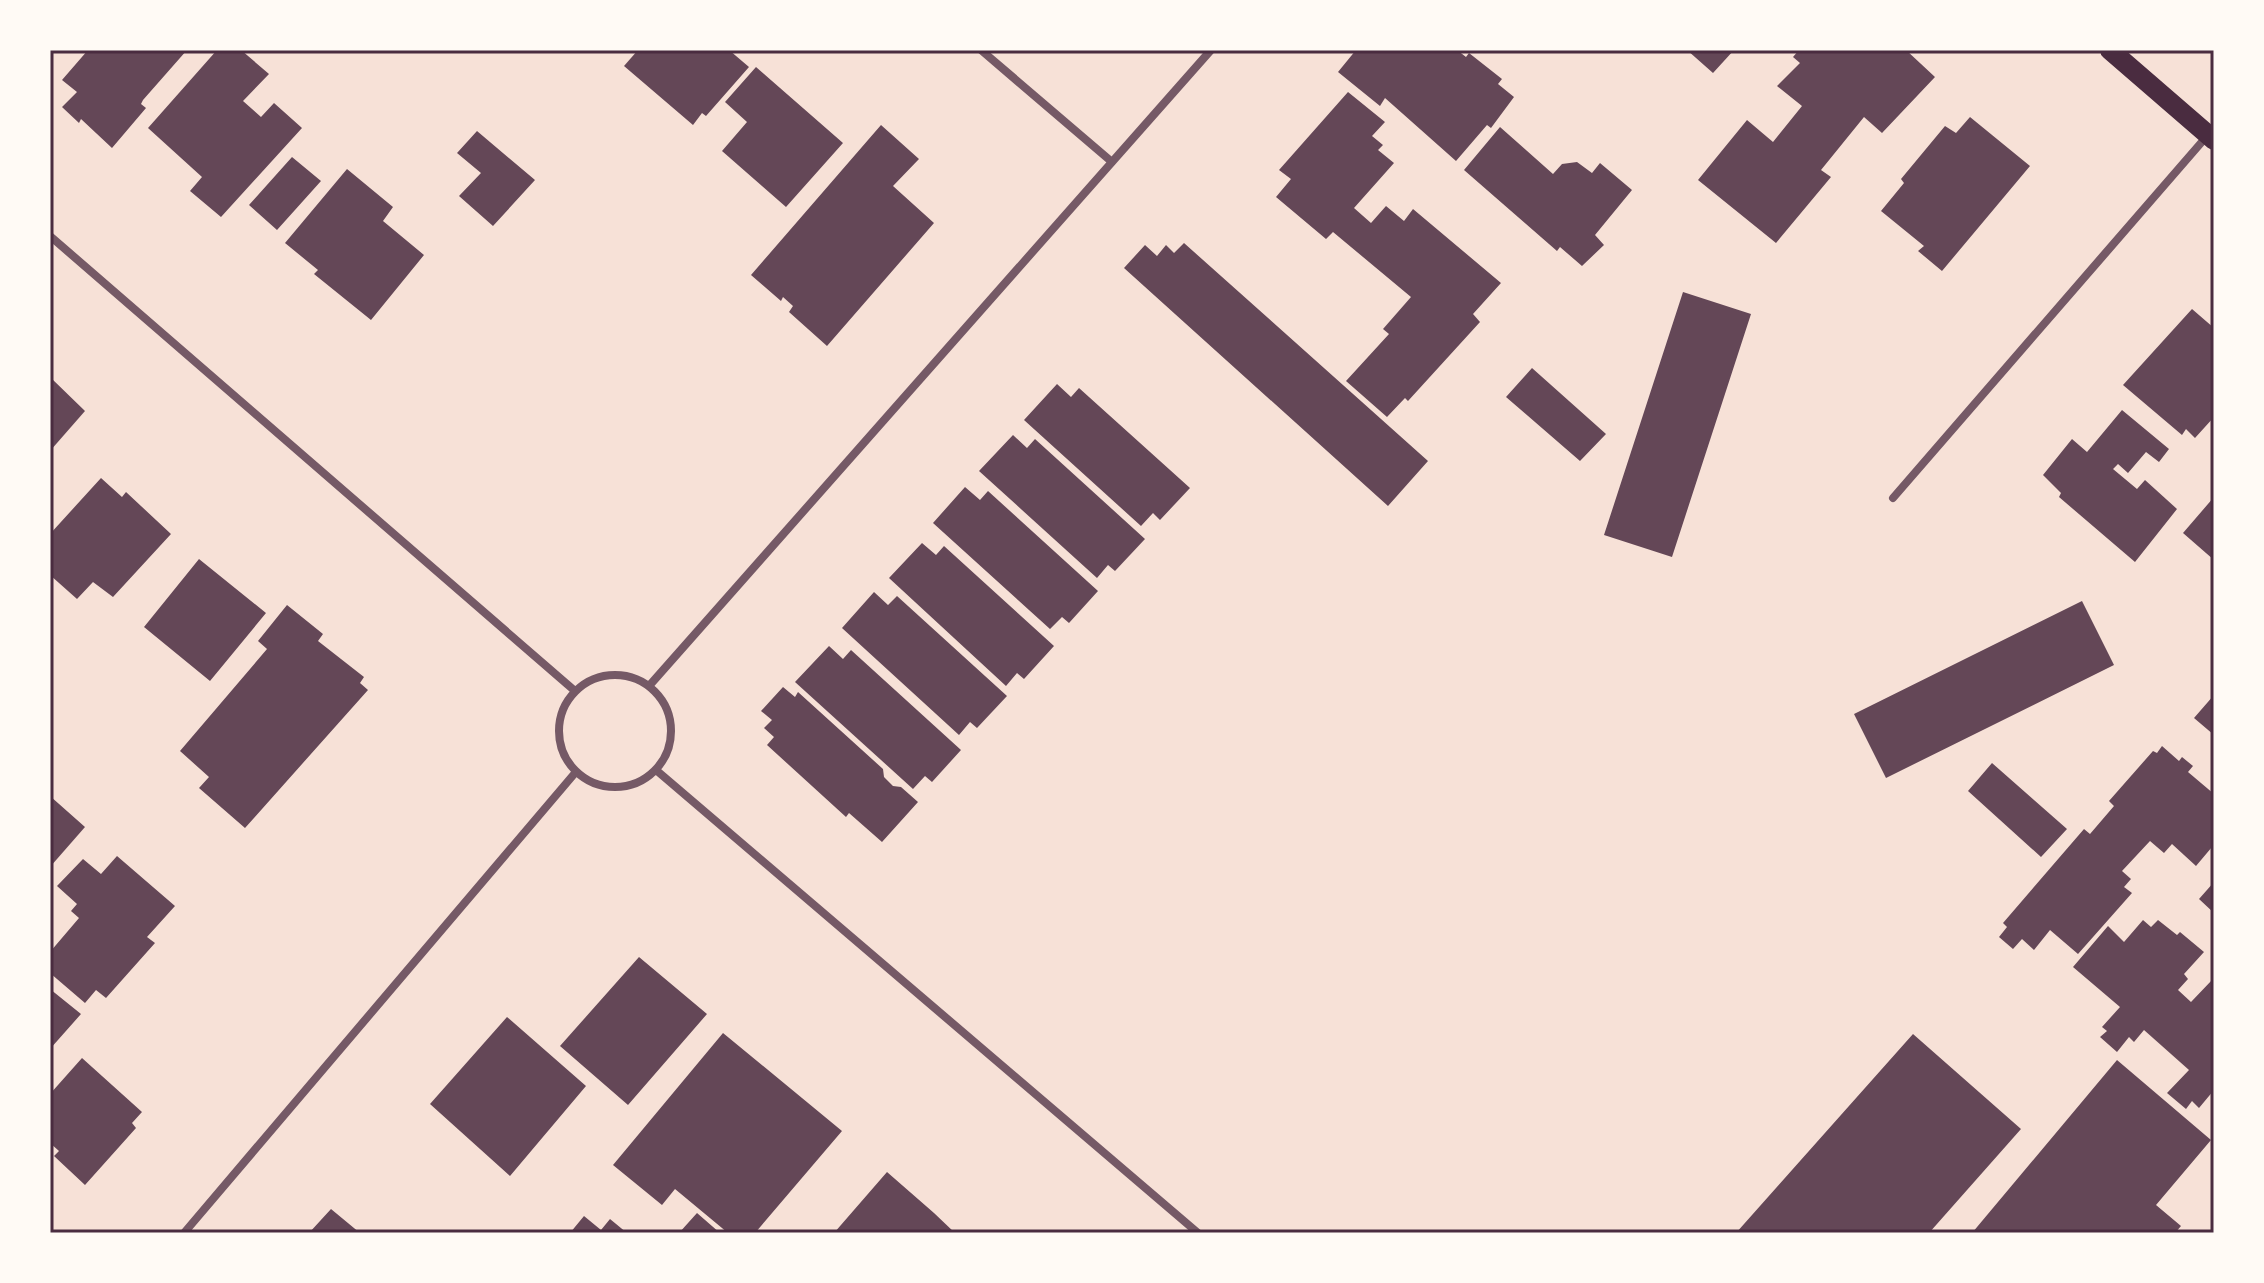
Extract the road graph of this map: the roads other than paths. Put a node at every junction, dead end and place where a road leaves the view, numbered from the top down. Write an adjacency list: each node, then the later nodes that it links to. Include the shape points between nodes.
1 (981, 50): 5 (street)
2 (1211, 50): 5 (street)
3 (2110, 50): 4 (main road)
4 (2211, 137): 7 (street)
5 (1112, 162): 8 (street)
6 (50, 236): 9 (street)
7 (1893, 498)
8 (649, 686): 9 (street, via 611,675 592,679); 10 (street, via 665,704 671,727 668,751)
9 (575, 691): 11 (street, via 562,710 558,732 562,754)
10 (656, 770): 11 (street, via 638,783 616,788); 13 (street)
11 (575, 773): 12 (street)
12 (184, 1233)
13 (1198, 1233)

